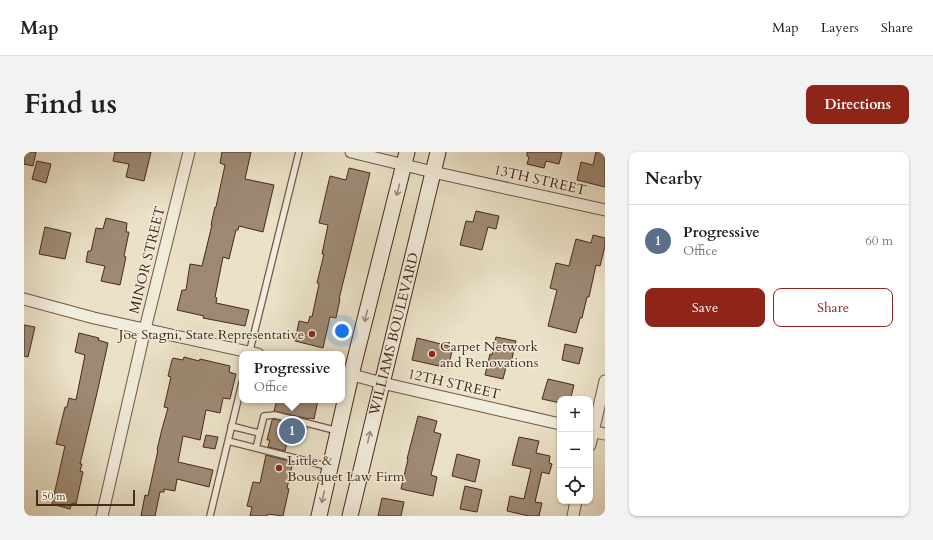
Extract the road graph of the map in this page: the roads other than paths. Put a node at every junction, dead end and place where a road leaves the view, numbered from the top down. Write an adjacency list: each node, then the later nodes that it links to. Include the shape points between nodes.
1 (189, 152): 9 (street, MINOR STREET)
2 (299, 152): 11 (lane)
3 (351, 152): 5 (street, 13TH STREET)
4 (438, 152): 6 (main road, WILLIAMS BOULEVARD)
5 (405, 158): 6 (street, 13TH STREET); 12 (main road, one-way to 12)
6 (433, 172): 7 (street, 13TH STREET); 14 (main road, WILLIAMS BOULEVARD)
7 (605, 210)
8 (24, 299): 9 (street)
9 (145, 329): 10 (street); 29 (street, MINOR STREET)
10 (243, 351)
11 (252, 351)
12 (347, 373): 14 (street, 12TH STREET); 15 (main road)
13 (605, 380): 20 (street)
14 (382, 384): 18 (street, 12TH STREET); 32 (main road, WILLIAMS BOULEVARD, one-way to 14)
15 (345, 386)
16 (239, 395): 19 (lane)
17 (342, 403): 21 (main road)
18 (557, 423)
19 (231, 426): 23 (lane); 25 (lane)
20 (593, 427)
21 (338, 431): 23 (lane, via 275,415 264,416); 27 (main road)
22 (593, 431): 24 (street)
23 (259, 433): 26 (lane)
24 (605, 434)
25 (228, 441): 26 (lane); 30 (lane)
26 (256, 448): 27 (lane)
27 (330, 467): 31 (main road, one-way to 31)
28 (575, 504): 33 (street)
29 (102, 516)
30 (210, 516)
31 (319, 516)
32 (350, 516)
33 (573, 516)

